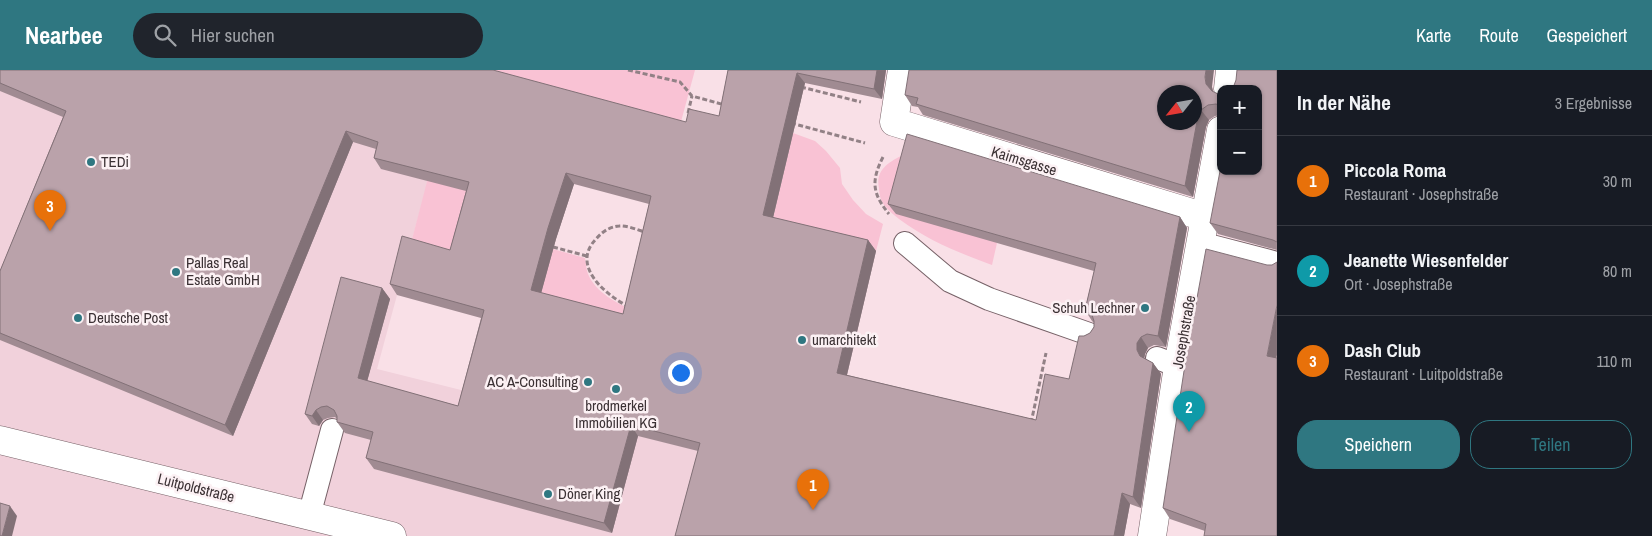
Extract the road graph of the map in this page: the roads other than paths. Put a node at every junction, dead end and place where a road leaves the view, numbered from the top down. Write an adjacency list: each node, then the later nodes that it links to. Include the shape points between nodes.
1 (902, 70): 5 (street, Kaimsgasse, via 894,122)
2 (1230, 70): 3 (street)
3 (1228, 85)
4 (1217, 152): 5 (street, Josephstraße)
5 (1203, 230): 7 (lane); 13 (street, Josephstraße, via 1168,362)
6 (905, 243): 8 (lane, via 950,280 989,299)
7 (1277, 263)
8 (1089, 334)
9 (332, 430): 11 (lane)
10 (0, 440): 11 (street, Luitpoldstraße)
11 (310, 516): 12 (street, Luitpoldstraße)
12 (392, 536)
13 (1152, 536)

